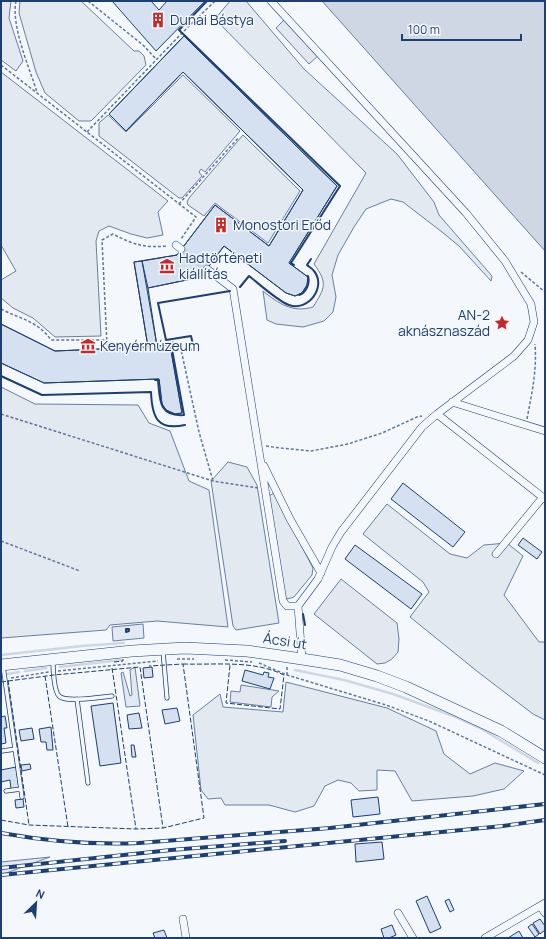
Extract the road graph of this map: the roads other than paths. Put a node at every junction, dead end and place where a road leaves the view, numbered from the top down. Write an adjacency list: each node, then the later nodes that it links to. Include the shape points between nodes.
1 (270, 1): 3 (street, via 466,213 505,261 531,304 534,322 528,340 514,356)
2 (207, 269): 6 (street, via 233,289)
3 (452, 402): 4 (street); 5 (street)
4 (437, 414): 9 (street); 11 (street, via 422,427 341,532)
5 (545, 431)
6 (261, 460): 7 (street); 8 (street)
7 (277, 492): 8 (street, via 271,492); 11 (street)
8 (266, 498): 12 (street, via 283,601 287,606)
9 (544, 498): 10 (street)
10 (496, 554)
11 (321, 573): 12 (street)
12 (298, 606): 14 (street)
13 (163, 648): 14 (main road, Ácsi út, via 247,651); 15 (main road, Ácsi út); 18 (lane)
14 (302, 658): 22 (main road, Ácsi út, via 340,665 406,687 501,731)
15 (52, 659): 16 (main road, Ácsi út); 19 (lane, via 56,691 59,696)
16 (2, 665): 20 (lane)
17 (112, 696): 19 (lane)
18 (167, 698)
19 (77, 699): 23 (lane)
20 (16, 748): 21 (lane); 24 (lane)
21 (2, 751)
22 (545, 758)
23 (88, 783)
24 (21, 789): 25 (lane); 26 (lane)
25 (6, 791)
26 (22, 797)
27 (543, 904): 28 (street); 33 (street)
28 (545, 912)
29 (398, 913): 32 (street)
30 (183, 919): 31 (street)
31 (186, 938)
32 (413, 938)
33 (484, 938)

